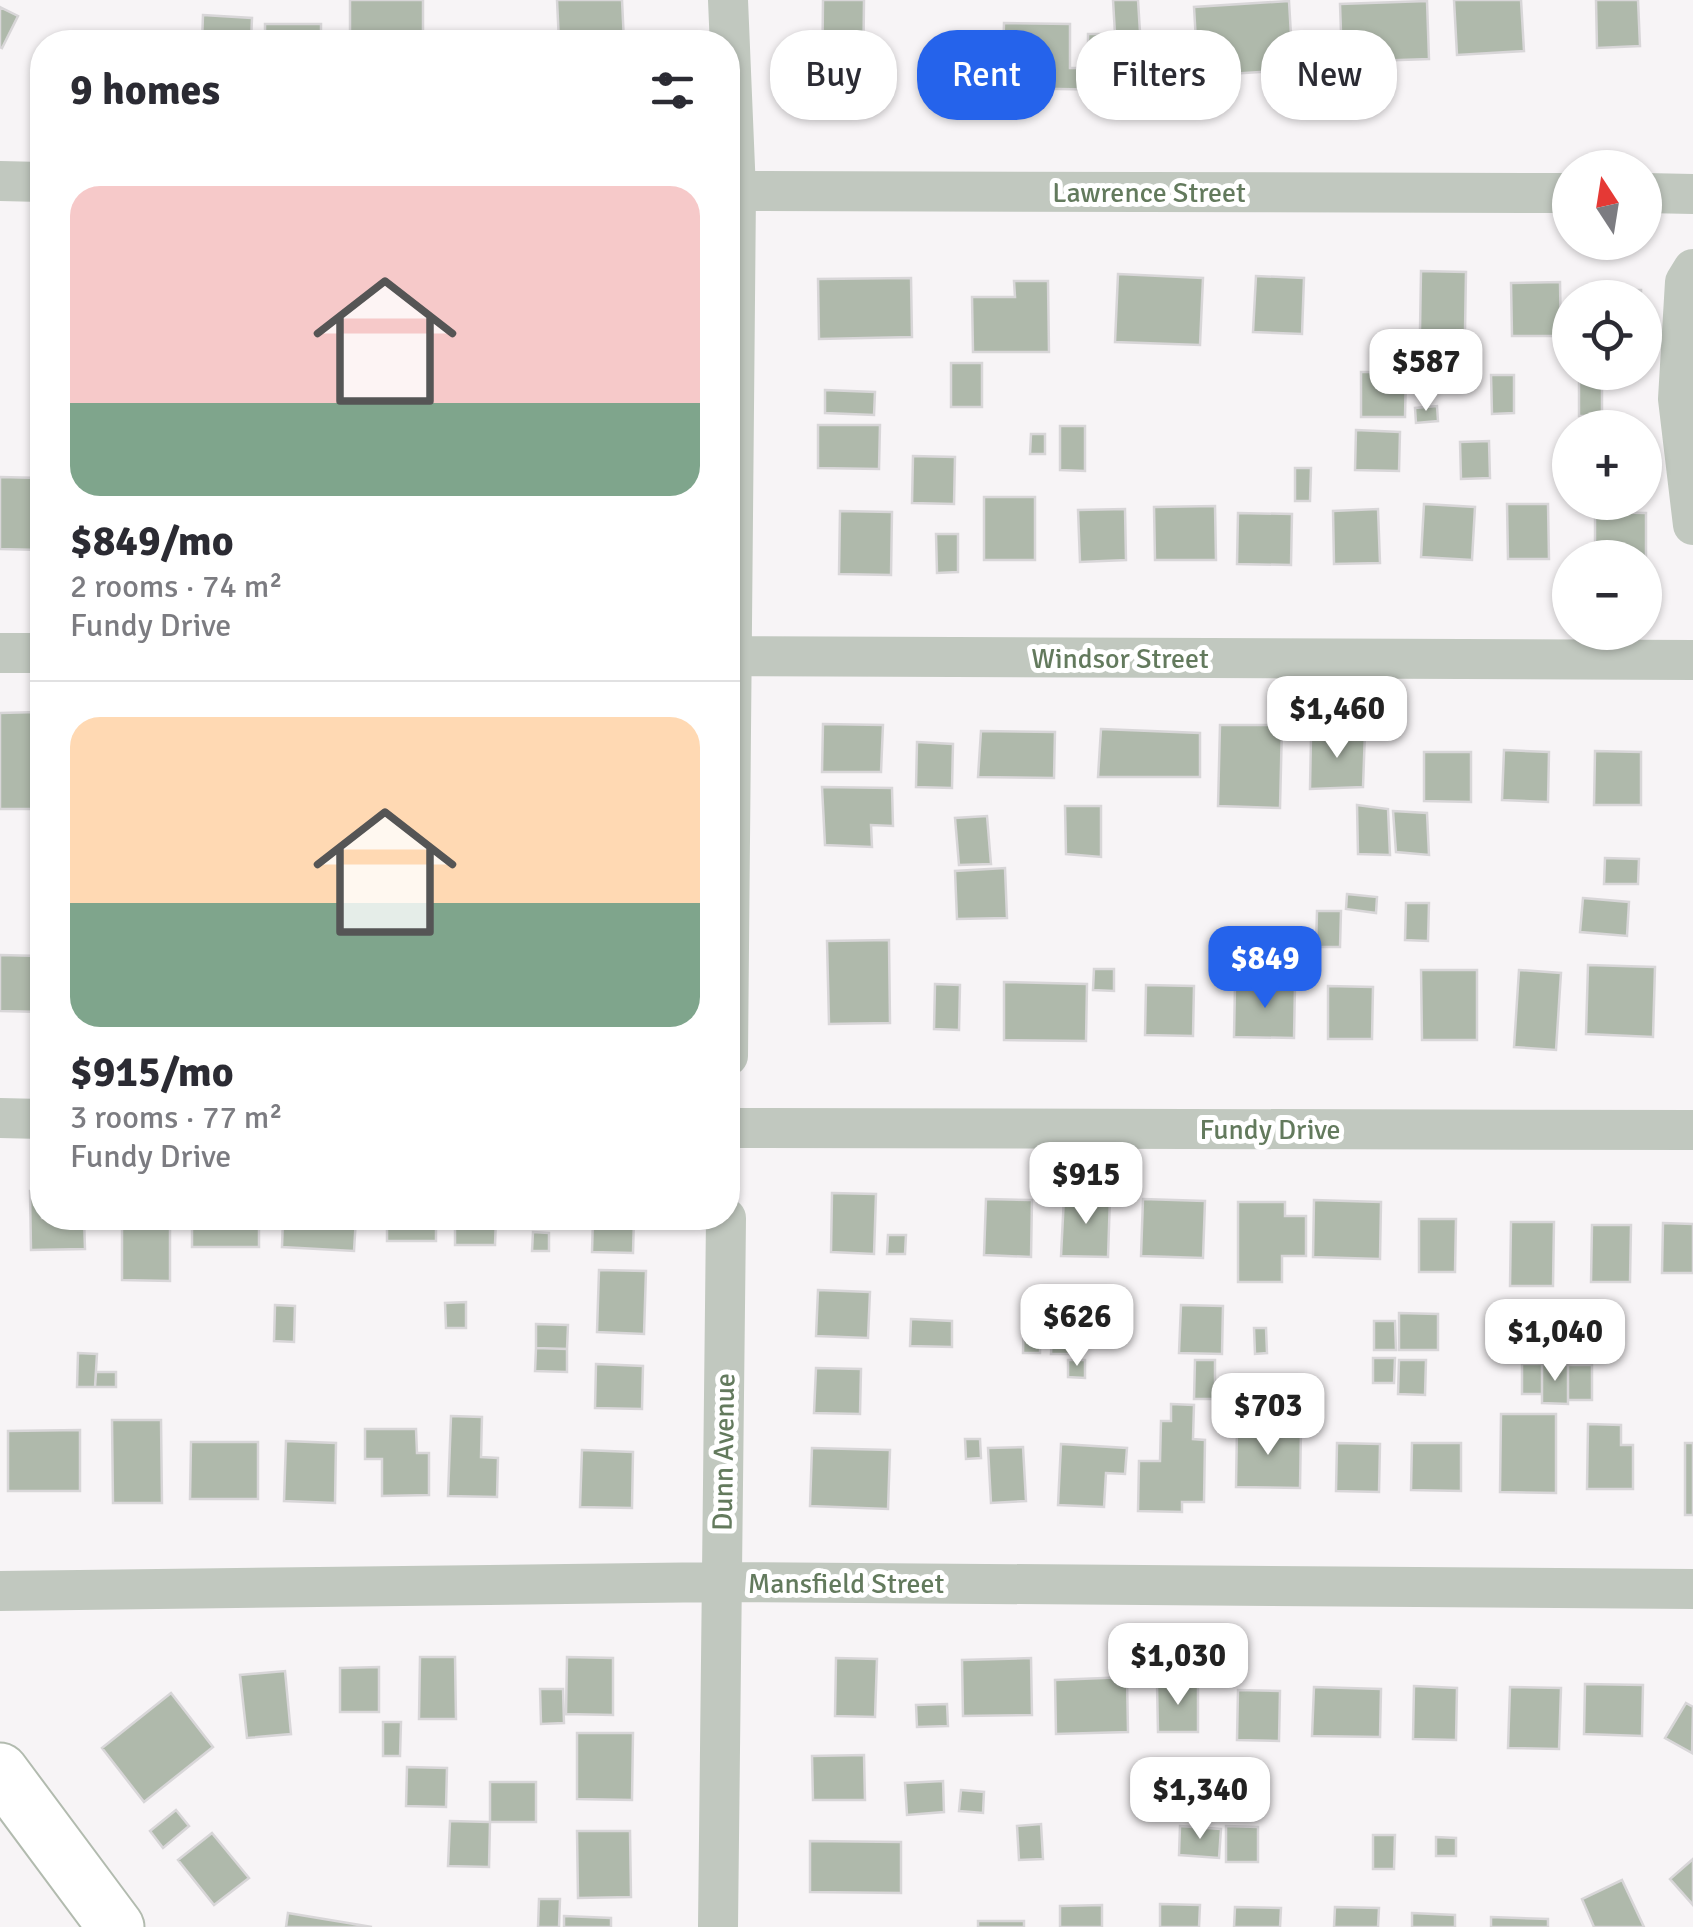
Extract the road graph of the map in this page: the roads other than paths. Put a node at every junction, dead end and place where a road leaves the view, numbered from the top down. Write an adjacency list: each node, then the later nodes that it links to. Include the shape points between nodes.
1 (728, 0): 2 (street)
2 (729, 30)
3 (0, 181): 4 (street)
4 (30, 182)
5 (740, 191): 6 (street, Lawrence Street)
6 (1552, 193)
7 (1662, 194): 8 (street)
8 (1693, 194)
9 (1693, 268): 10 (street, via 1685,282 1678,399)
10 (1693, 525)
11 (0, 653): 12 (street)
12 (30, 654)
13 (740, 656): 14 (street, Windsor Street)
14 (1693, 660)
15 (0, 1118): 16 (street)
16 (30, 1119)
17 (740, 1128): 18 (street, Fundy Drive)
18 (1693, 1130)
19 (726, 1230): 20 (street, Dunn Avenue)
20 (722, 1582): 21 (street, Mansfield Street); 22 (street, Mansfield Street); 25 (street, Dunn Avenue)
21 (1693, 1589)
22 (0, 1591)
23 (0, 1771): 24 (street)
24 (116, 1927)
25 (718, 1927)

